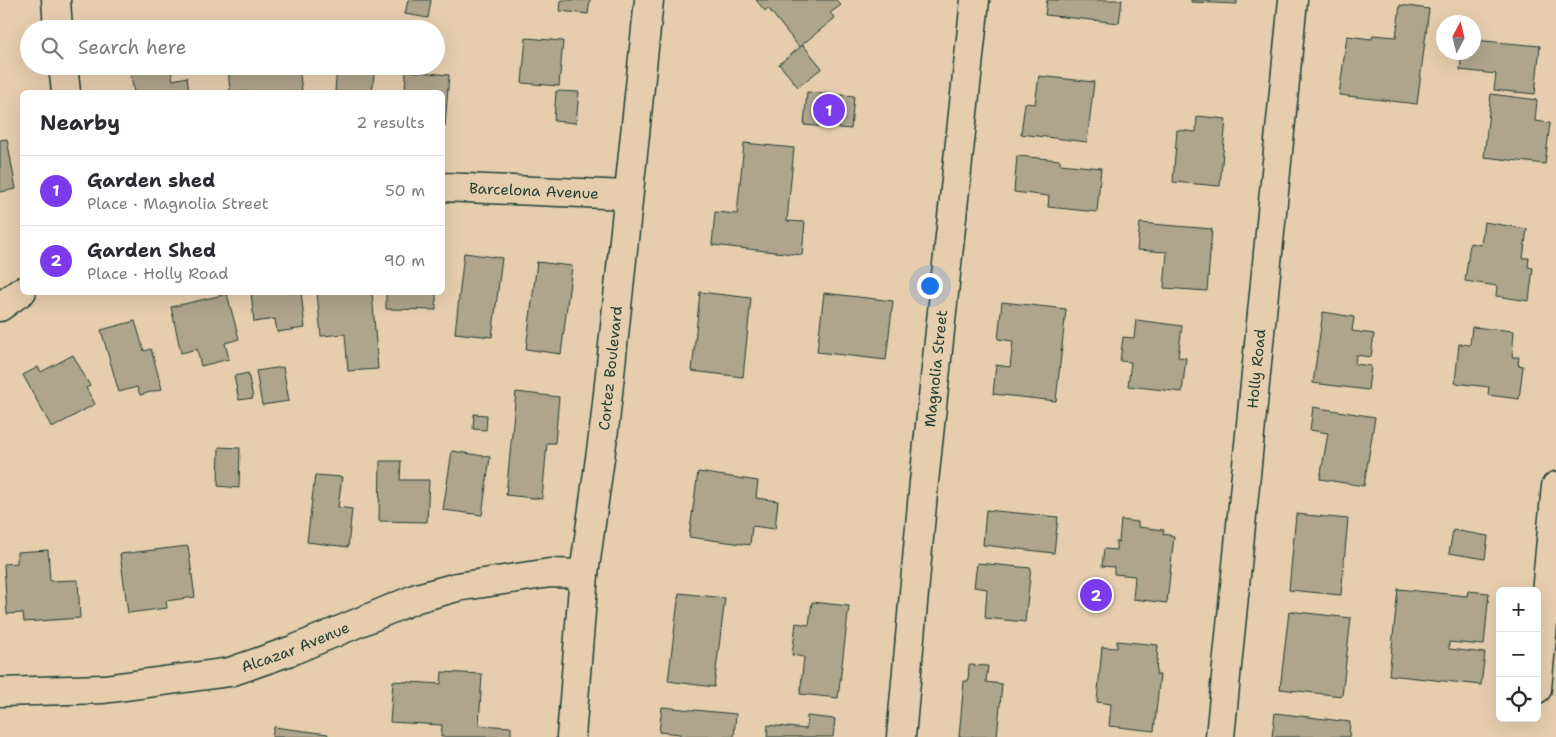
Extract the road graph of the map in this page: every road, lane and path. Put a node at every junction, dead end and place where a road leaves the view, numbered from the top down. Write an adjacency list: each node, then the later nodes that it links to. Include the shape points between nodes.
1 (56, 0): 5 (street)
2 (649, 0): 9 (street, Cortez Boulevard)
3 (975, 0): 18 (street, Magnolia Street)
4 (1293, 0): 19 (street, Holly Road)
5 (57, 20)
6 (63, 75): 7 (street)
7 (66, 90)
8 (445, 187): 9 (street, Barcelona Avenue)
9 (627, 195): 14 (street, Cortez Boulevard, via 605,422)
10 (20, 292): 11 (street)
11 (0, 307)
12 (1556, 486): 13 (street)
13 (1555, 515): 15 (street)
14 (584, 574): 16 (street, Alcazar Avenue, via 550,573 457,586 417,598 293,650 230,672 104,689); 17 (street, Cortez Boulevard)
15 (1538, 677)
16 (0, 692)
17 (571, 737)
18 (900, 737)
19 (1220, 737)

